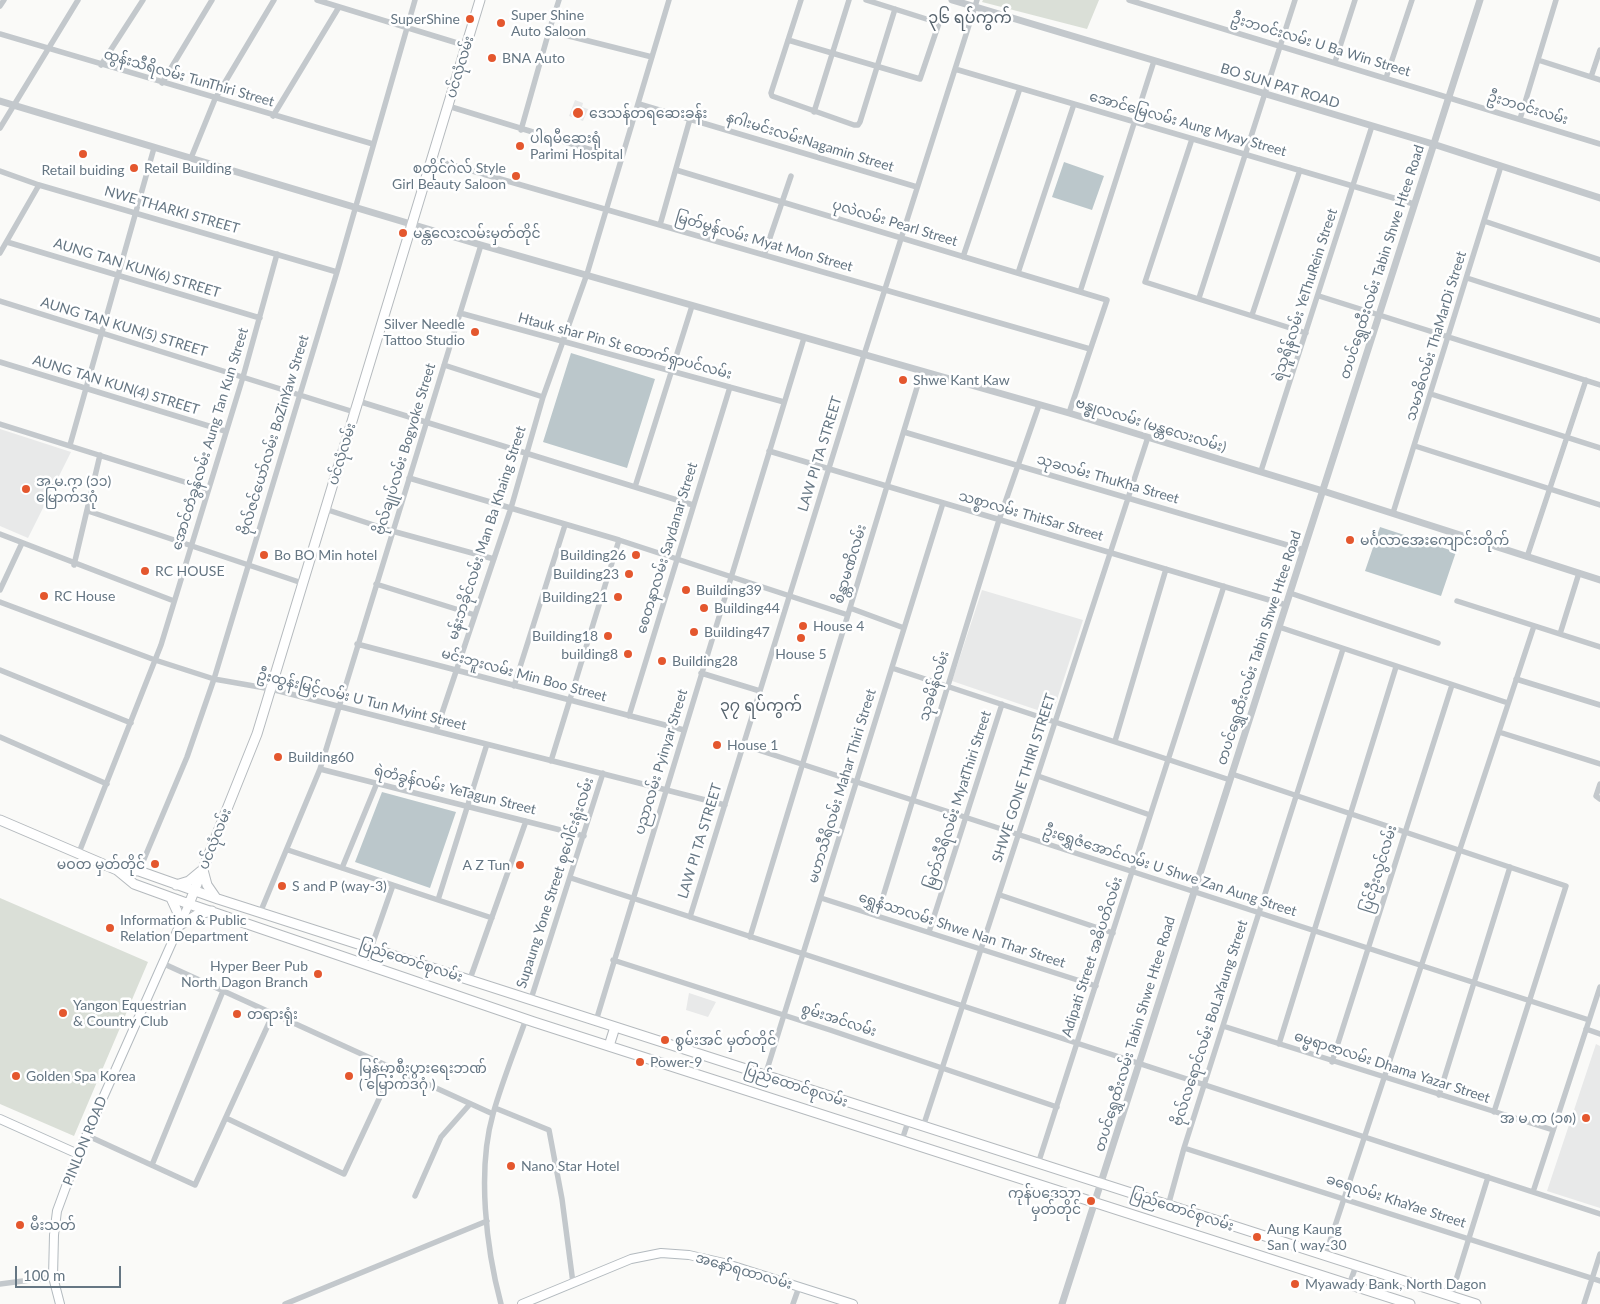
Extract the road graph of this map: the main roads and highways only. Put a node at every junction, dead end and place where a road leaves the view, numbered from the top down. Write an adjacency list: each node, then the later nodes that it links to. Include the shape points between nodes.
1 (480, 0): 3 (main road, ပင်လုံလမ်း, via 257,734)
2 (0, 820): 4 (main road, ပြည်ထောင်စုလမ်း)
3 (203, 869): 5 (main road, via 189,881); 6 (main road, ပင်လုံလမ်း); 8 (main road, via 207,885)
4 (117, 870): 5 (main road, ပြည်ထောင်စုလမ်း, via 140,872); 7 (main road, ပြည်ထောင်စုလမ်း, via 134,884)
5 (176, 885): 6 (main road, ပြည်ထောင်စုလမ်း)
6 (194, 891): 8 (main road, ပြည်ထောင်စုလမ်း); 9 (main road, ပင်လုံလမ်း)
7 (171, 898): 9 (main road, ပြည်ထောင်စုလမ်း); 11 (main road)
8 (218, 899): 12 (main road, ပြည်ထောင်စုလမ်း)
9 (189, 904): 10 (main road, ပြည်ထောင်စုလမ်း); 11 (main road, PINLON ROAD)
10 (213, 911): 11 (main road, via 198,914); 13 (main road, ပြည်ထောင်စုလမ်း)
11 (180, 925): 15 (main road, PINLON ROAD)
12 (615, 1028): 13 (main road); 20 (main road, ပြည်ထောင်စုလမ်း)
13 (610, 1046): 19 (main road, ပြည်ထောင်စုလမ်း)
14 (0, 1119): 15 (main road)
15 (78, 1154): 16 (main road, PINLON ROAD, via 57,1211 54,1235 53,1277)
16 (60, 1304)
17 (522, 1304): 18 (main road, အနော်ရထာလမ်း, via 631,1259 662,1253 724,1263)
18 (852, 1304)
19 (1410, 1304)
20 (1476, 1304)

